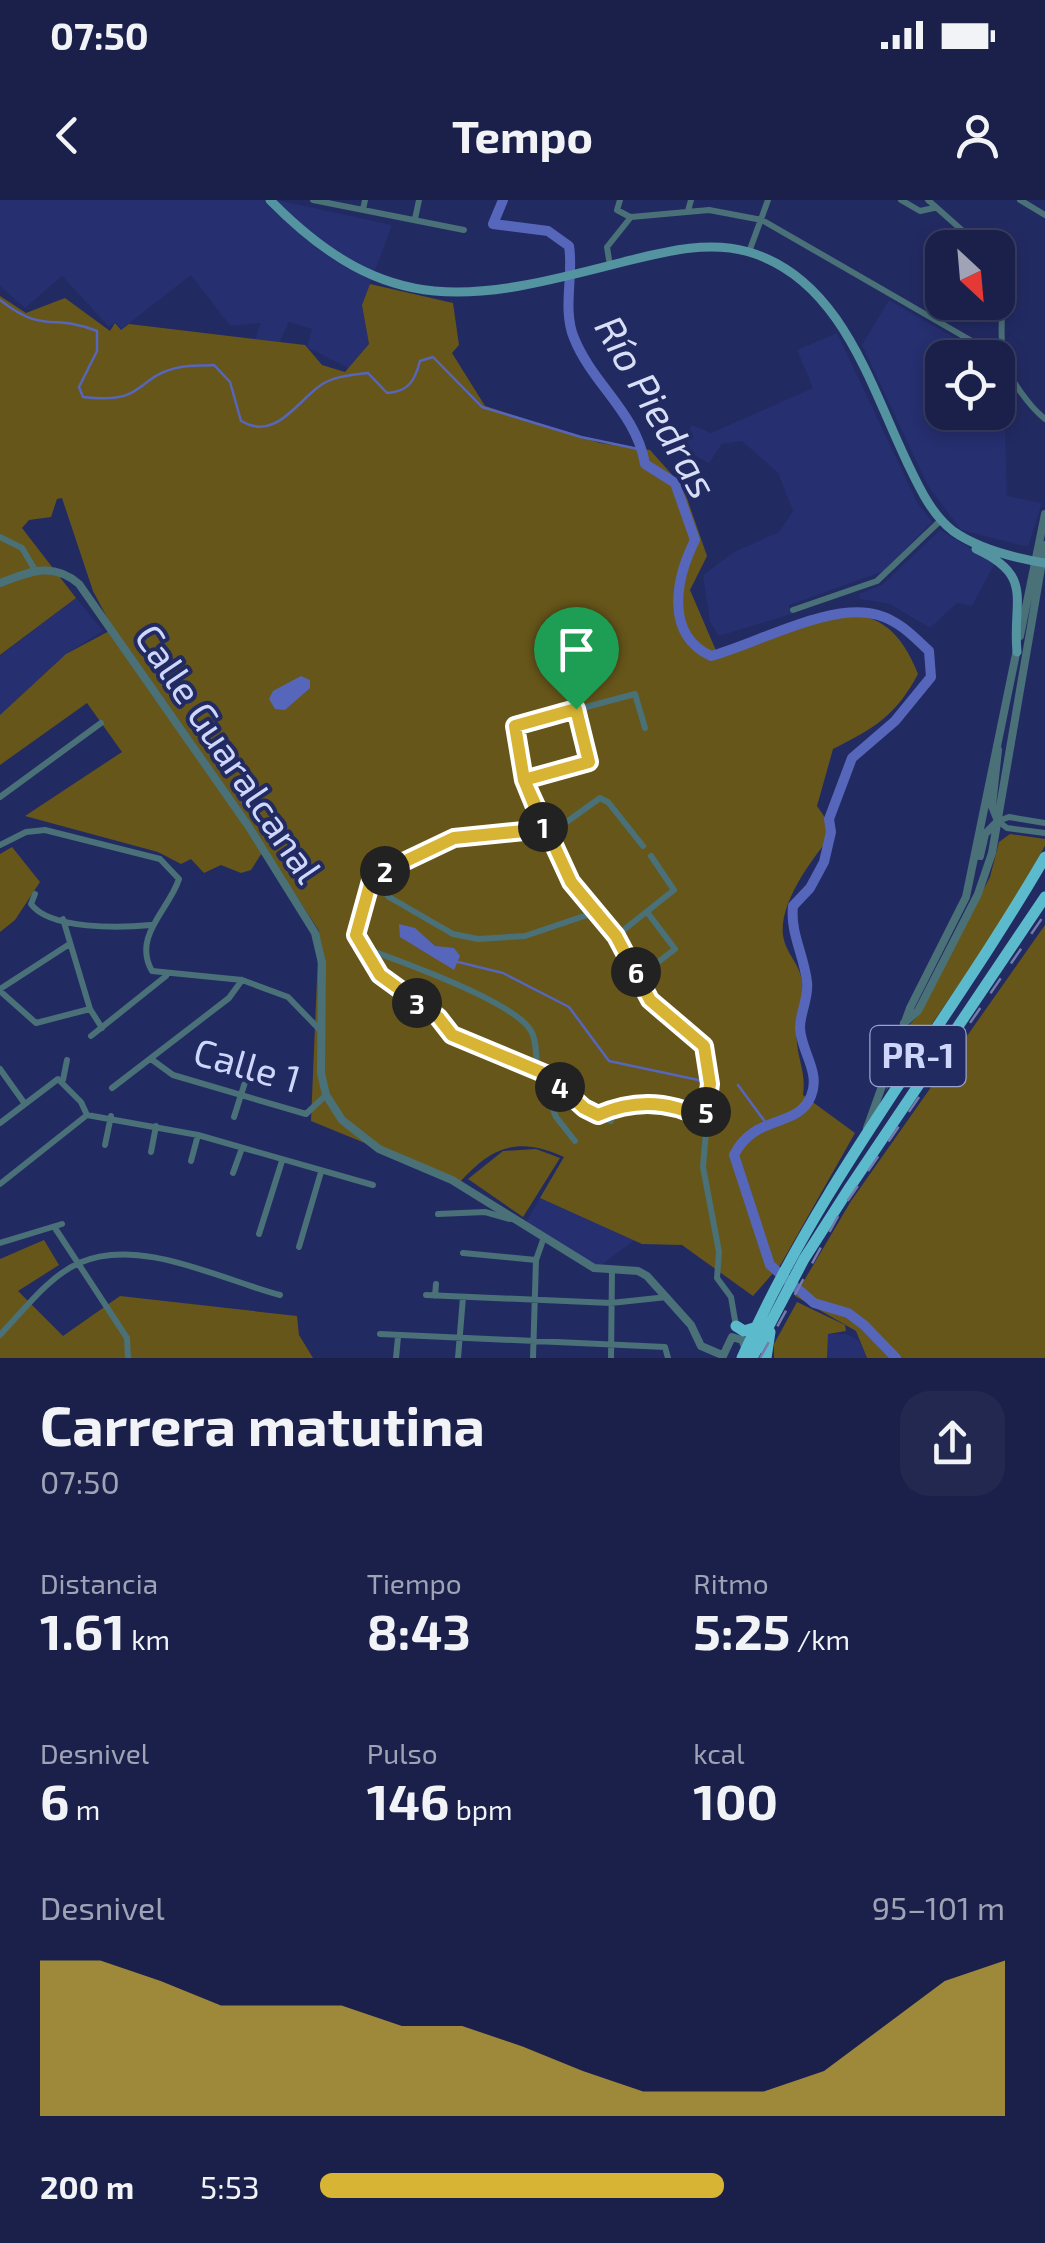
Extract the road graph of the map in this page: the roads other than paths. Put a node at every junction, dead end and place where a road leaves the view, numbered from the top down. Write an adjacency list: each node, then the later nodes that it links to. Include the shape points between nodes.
1 (270, 200): 21 (main road, via 344,264 376,278 458,294)
2 (313, 200): 12 (street)
3 (365, 200): 12 (street)
4 (418, 200): 16 (street)
5 (620, 200): 15 (street, via 617,210)
6 (691, 200): 13 (street)
7 (768, 200): 17 (street)
8 (901, 200): 11 (street, via 920,212)
9 (928, 200): 11 (street)
10 (1020, 200): 14 (street)
11 (935, 208): 19 (street)
12 (363, 210): 16 (street)
13 (688, 211): 15 (street); 17 (street)
14 (1045, 216)
15 (631, 217): 21 (street, via 607,247)
16 (415, 219): 18 (street)
17 (762, 220): 20 (street); 22 (street)
18 (464, 230)
19 (961, 230)
20 (749, 252): 21 (main road, via 674,249); 26 (main road, via 793,273 828,305 922,494)
21 (610, 266)
22 (972, 340)
23 (1015, 378): 24 (street)
24 (1045, 418)
25 (1045, 514): 30 (street)
26 (942, 520): 27 (main road); 33 (street, via 877,581)
27 (955, 532): 30 (main road); 34 (main road, via 1014,575)
28 (0, 537): 31 (street, via 22,548)
29 (1045, 545): 30 (street)
30 (1041, 562): 34 (street); 42 (street)
31 (35, 570): 32 (street); 67 (street, Calle Guaralcanal, via 62,572 79,584 310,922 322,963)
32 (0, 583)
33 (793, 610)
34 (1017, 652): 38 (street)
35 (576, 709): 37 (street, via 635,694); 39 (street, via 515,726); 39 (street, via 589,762)
36 (101, 724): 40 (street)
37 (645, 728)
38 (997, 746): 42 (street, via 992,806); 50 (street)
39 (524, 780): 43 (street)
40 (0, 796)
41 (1045, 821): 42 (street)
42 (998, 822): 44 (street); 50 (street, via 985,834); 65 (street, via 982,884 918,1011)
43 (544, 829): 46 (street, via 565,824 600,798); 49 (street, via 454,838); 53 (street, via 571,882)
44 (1045, 833)
45 (0, 845): 56 (street, via 45,830 160,859 179,879)
46 (643, 846)
47 (651, 856): 54 (street, via 674,890)
48 (1045, 857): 75 (highway, PR-1)
49 (372, 877): 53 (street, via 389,898 453,934 478,939 525,936); 59 (street, via 356,930)
50 (971, 881): 65 (street)
51 (35, 894): 55 (street, via 31,904 37,912)
52 (1045, 899): 110 (highway, PR-1)
53 (596, 912): 57 (street)
54 (647, 912): 57 (street); 61 (street, via 675,949)
55 (63, 919): 56 (street, via 106,929); 58 (street)
56 (150, 925): 60 (street, via 147,961 152,972)
57 (616, 936): 61 (street)
58 (68, 945): 63 (street); 64 (street)
59 (363, 948): 74 (street, via 380,975 452,1035); 74 (street, via 451,981 522,1022 532,1032)
60 (166, 976): 62 (street); 66 (street)
61 (638, 977): 80 (street, via 650,1000 704,1046)
62 (242, 980): 67 (street, via 288,997); 71 (street, via 229,998)
63 (0, 990): 64 (street, via 36,1024)
64 (90, 1009): 66 (street)
65 (904, 1023): 70 (street)
66 (102, 1028): 68 (street)
67 (321, 1032): 78 (street, Calle Guaralcanal)
68 (91, 1036)
69 (254, 1054): 79 (street)
70 (893, 1056): 75 (street); 91 (street)
71 (151, 1059): 77 (street); 79 (street, Calle 1, via 173,1075)
72 (67, 1060): 76 (street)
73 (0, 1069): 81 (street)
74 (538, 1070): 84 (street); 93 (street, via 556,1118)
75 (904, 1076): 91 (highway, PR-1)
76 (64, 1080): 81 (street); 83 (street)
77 (112, 1088)
78 (326, 1095): 79 (street, Calle 1, via 306,1114); 104 (street, via 363,1139 452,1180)
79 (241, 1096): 86 (street)
80 (709, 1096): 82 (street); 87 (street)
81 (24, 1104): 89 (street)
82 (674, 1104): 84 (street, via 622,1105); 87 (street)
83 (87, 1115): 85 (street); 101 (street)
84 (598, 1115): 88 (street)
85 (111, 1116): 90 (street); 94 (street)
86 (234, 1118)
87 (705, 1120): 121 (street, via 702,1167 719,1252 717,1278)
88 (611, 1121)
89 (0, 1123)
90 (156, 1126): 92 (street); 96 (street)
91 (866, 1133): 110 (highway, PR-1)
92 (198, 1135): 95 (street); 97 (street)
93 (575, 1141)
94 (105, 1145)
95 (242, 1148): 98 (street); 100 (street)
96 (150, 1152)
97 (191, 1161)
98 (282, 1161): 99 (street); 105 (street)
99 (322, 1172): 102 (street); 108 (street)
100 (233, 1173)
101 (0, 1184)
102 (373, 1186)
103 (438, 1214): 104 (street, via 485,1212)
104 (512, 1220): 106 (street)
105 (258, 1234)
106 (543, 1240): 111 (street); 113 (street)
107 (0, 1243): 112 (street, via 59,1226)
108 (298, 1246)
109 (463, 1253): 111 (street)
110 (799, 1257): 120 (highway, PR-1)
111 (536, 1260): 118 (street)
112 (79, 1263): 115 (street, via 166,1258); 124 (street, via 54,1279); 132 (street, via 128,1338)
113 (612, 1271): 117 (street, via 638,1270); 119 (street)
114 (436, 1284): 116 (street, via 431,1296)
115 (280, 1295)
116 (463, 1297): 118 (street); 126 (street)
117 (664, 1298): 119 (street); 131 (street, via 692,1325 701,1346)
118 (535, 1300): 119 (street); 128 (street)
119 (611, 1303): 129 (street)
120 (772, 1313): 122 (highway, PR-1); 130 (highway); 138 (highway, PR-1)
121 (736, 1321): 122 (highway, via 744,1331); 127 (street); 130 (street)
122 (757, 1327): 130 (highway, PR-1)
123 (380, 1334): 125 (street)
124 (0, 1335)
125 (398, 1337): 126 (street); 133 (street)
126 (459, 1340): 128 (street); 134 (street)
127 (728, 1340): 130 (street); 131 (street)
128 (534, 1343): 129 (street); 135 (street)
129 (612, 1345): 136 (street); 137 (street, via 667,1348)
130 (746, 1352)
131 (722, 1357)
132 (128, 1358)
133 (396, 1358)
134 (458, 1358)
135 (534, 1358)
136 (611, 1358)
137 (668, 1358)
138 (766, 1358)

